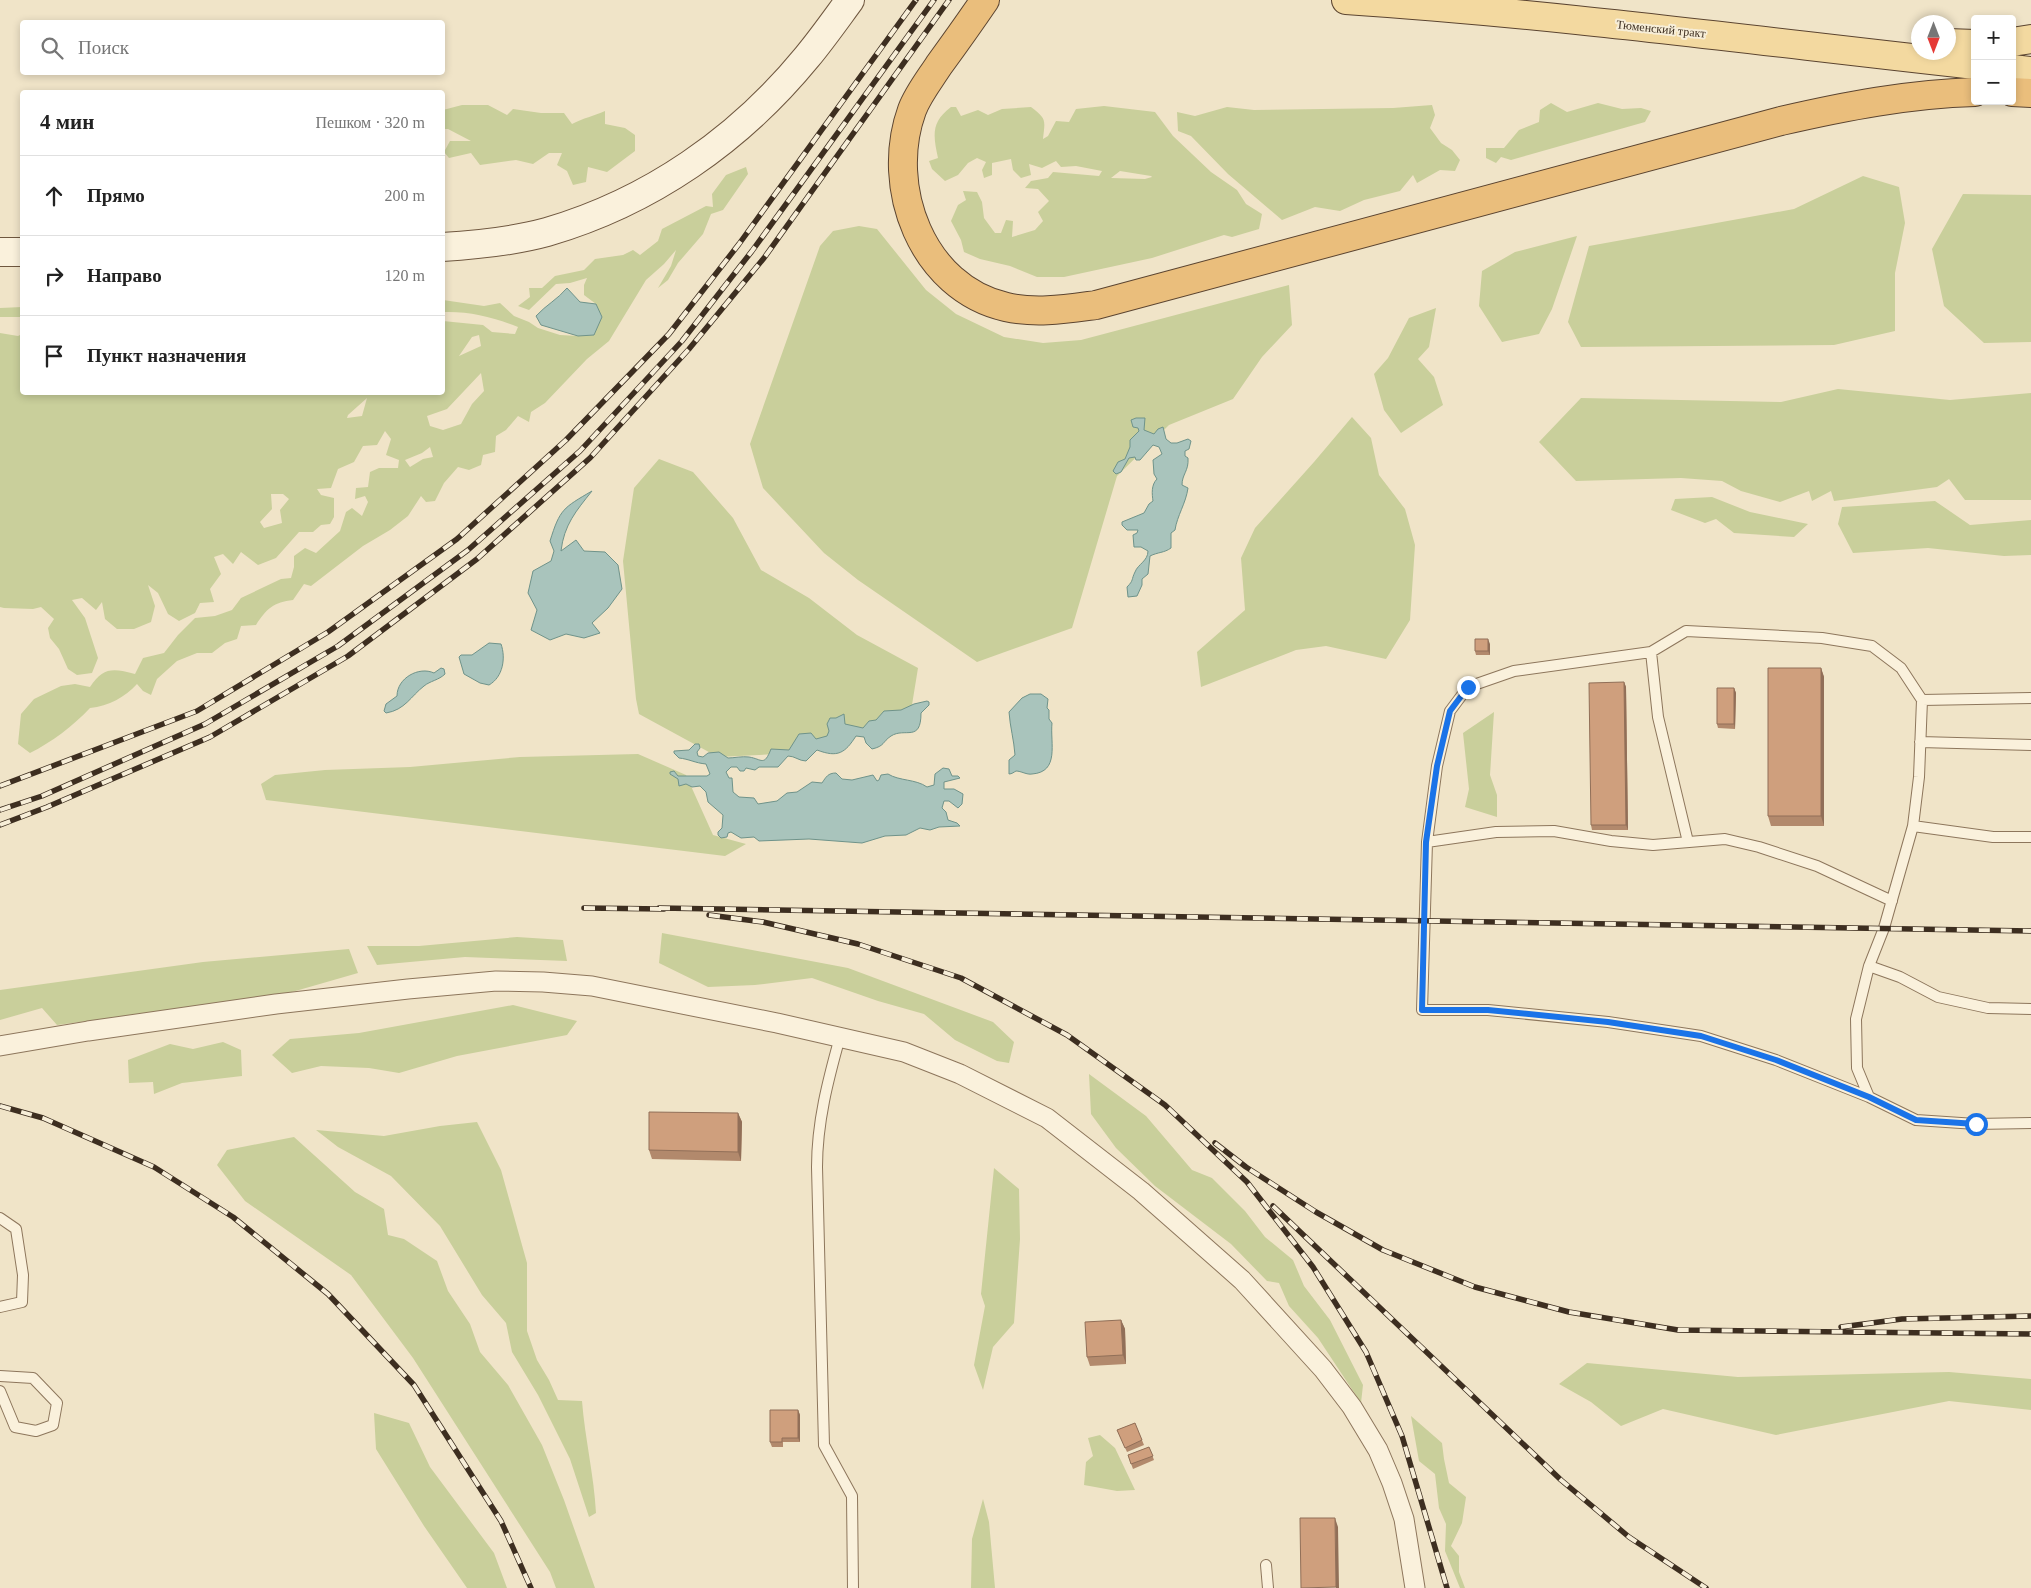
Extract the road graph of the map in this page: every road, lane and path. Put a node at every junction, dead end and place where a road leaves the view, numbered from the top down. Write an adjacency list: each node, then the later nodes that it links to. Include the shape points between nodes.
1 (850, 0): 16 (main road, via 806,58 738,128 667,181 625,203 546,232 503,241)
2 (985, 0): 13 (highway, via 925,85 912,109 902,165 904,191 910,216 922,243 957,283 976,296 1006,307 1036,311 1096,305 1781,121 1908,96)
3 (1346, 0): 4 (main road, Тюменский тракт)
4 (1694, 32): 7 (main road); 10 (main road, Тюменский тракт)
5 (2031, 39): 6 (main road)
6 (2016, 41)
7 (1911, 42)
8 (1956, 43): 9 (main road)
9 (1971, 44)
10 (1971, 64)
11 (2016, 69): 12 (main road)
12 (2031, 71)
13 (1971, 92)
14 (2016, 92): 15 (highway)
15 (2031, 93)
16 (445, 246)
17 (0, 252): 18 (main road)
18 (20, 252)
19 (1650, 652): 21 (lane, via 1686,631 1822,638 1872,646 1900,668); 26 (lane, via 1514,671 1468,687 1450,711 1437,766); 27 (lane, via 1658,717)
20 (2031, 698): 21 (lane)
21 (1922, 700): 22 (lane)
22 (1920, 742): 23 (lane); 24 (lane)
23 (2031, 745)
24 (1913, 826): 25 (lane, via 1993,837); 28 (lane)
25 (2031, 837)
26 (1426, 842): 27 (lane, via 1496,832 1554,830 1653,845); 33 (lane, via 1422,1010 1488,1010 1608,1022 1701,1036 1776,1060)
27 (1688, 842): 28 (lane, via 1725,839 1759,847 1817,866)
28 (1892, 901): 29 (lane)
29 (1869, 966): 30 (lane, via 1900,977 1938,997 1988,1008); 33 (lane, via 1856,1019 1857,1068)
30 (2031, 1009)
31 (840, 1037): 32 (street, via 592,986 496,981 276,1004); 40 (lane, via 826,1086 817,1138 818,1235 824,1445 852,1496); 42 (street, via 904,1052 960,1074 1047,1118 1141,1191 1242,1280 1323,1369 1352,1407 1378,1450 1404,1519)
32 (0, 1046)
33 (1869, 1097): 34 (lane, via 1916,1120)
34 (2031, 1123)
35 (0, 1218): 36 (lane, via 16,1229 23,1275 22,1302)
36 (0, 1306)
37 (0, 1376): 38 (lane, via 32,1378 57,1403 53,1425 36,1431 15,1427)
38 (0, 1391)
39 (1266, 1565): 41 (lane)
40 (853, 1588)
41 (1268, 1588)
42 (1415, 1588)

